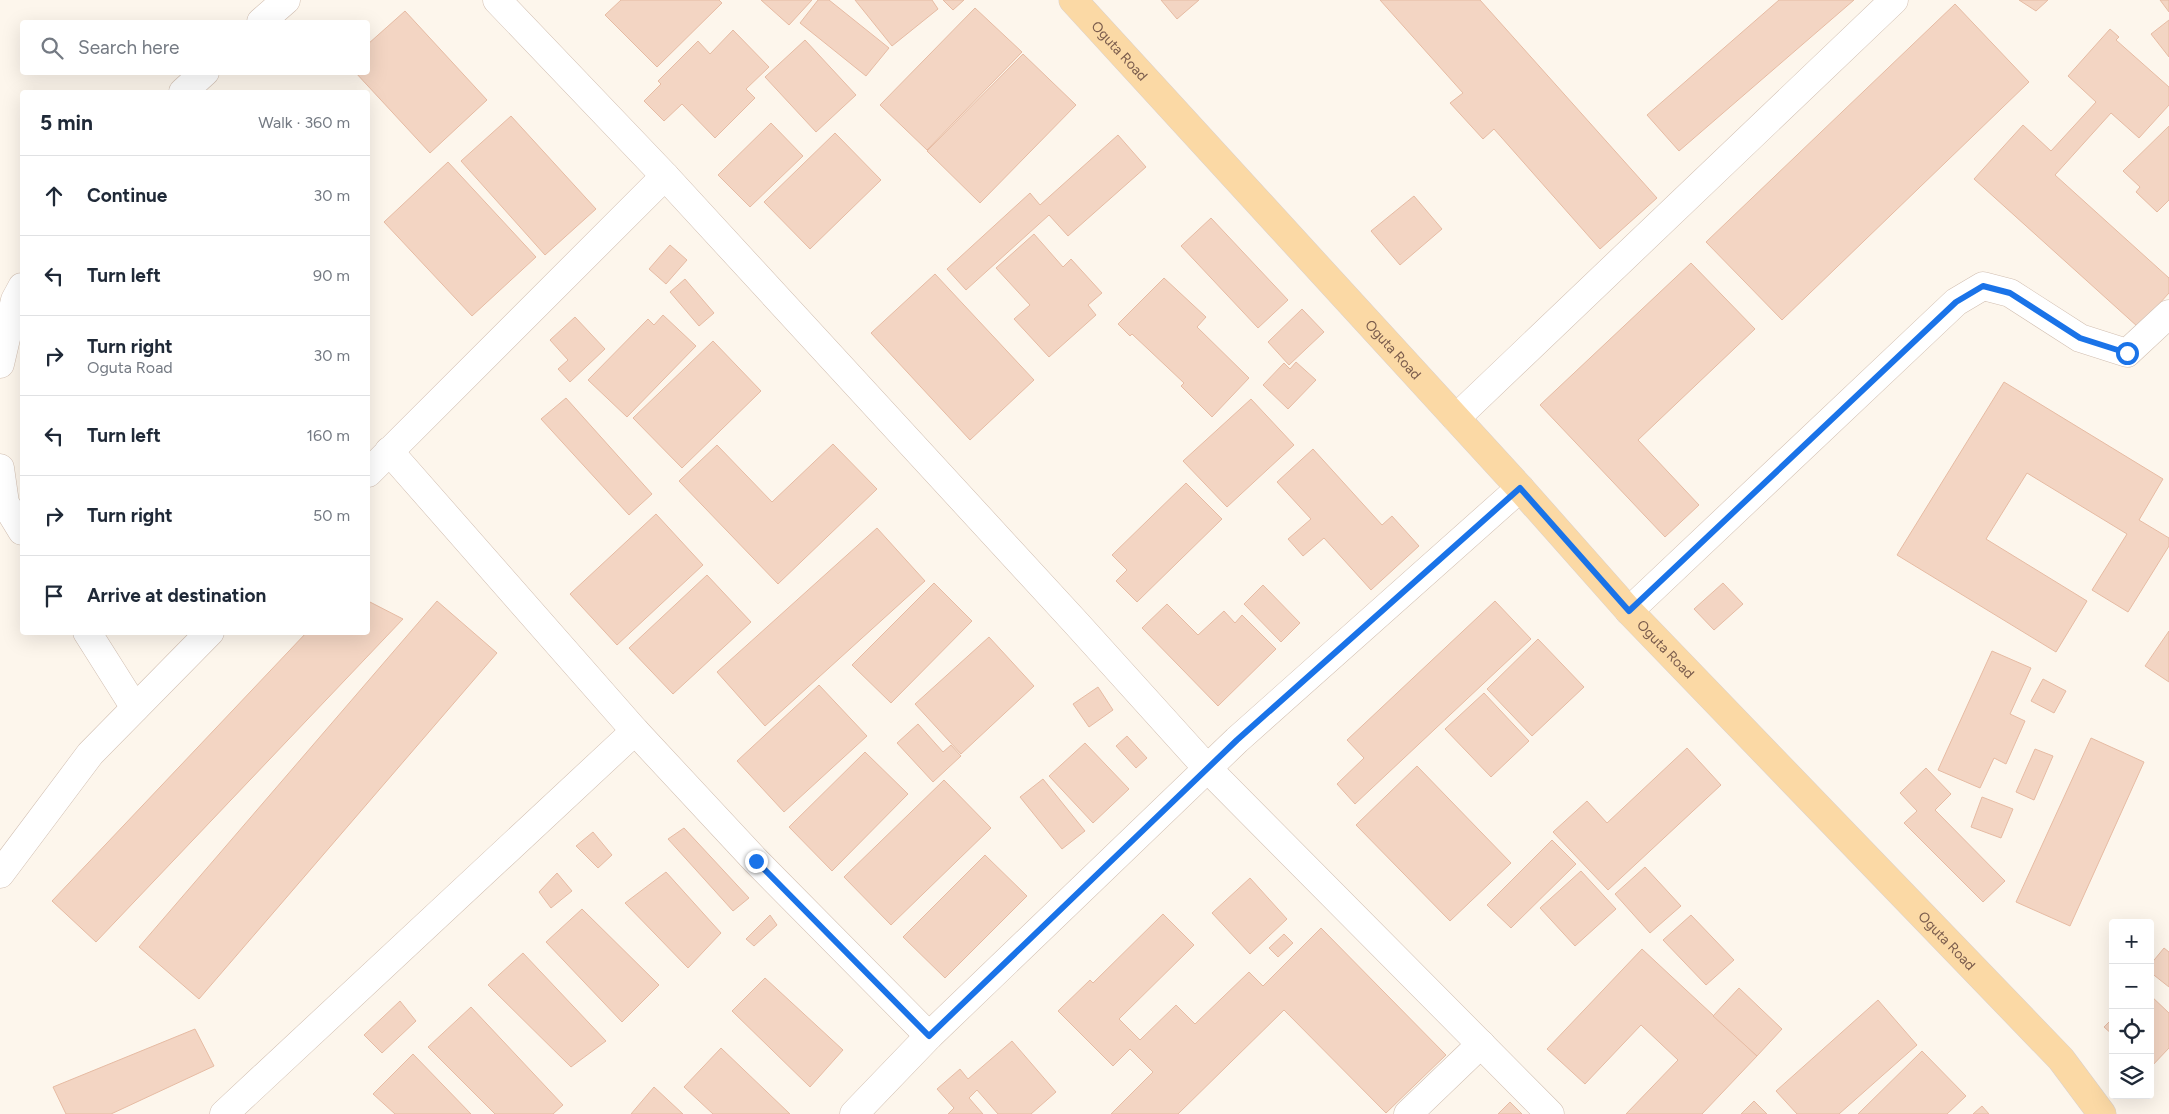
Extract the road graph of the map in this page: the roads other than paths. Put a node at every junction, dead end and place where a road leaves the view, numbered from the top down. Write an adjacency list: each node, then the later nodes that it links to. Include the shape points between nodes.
1 (286, 0): 5 (street)
2 (497, 0): 8 (street)
3 (1073, 0): 12 (main road, Oguta Road)
4 (1894, 0): 12 (street)
5 (263, 20)
6 (202, 75): 7 (street)
7 (185, 90)
8 (665, 176): 13 (street); 23 (street)
9 (20, 291): 11 (street)
10 (2169, 314): 18 (street, via 2127,353 2080,338 2010,293 1983,286 1956,302)
11 (0, 364)
12 (1456, 418): 16 (main road, Oguta Road)
13 (389, 451): 15 (street); 22 (street)
14 (0, 468): 17 (street, via 5,504)
15 (370, 471)
16 (1520, 488): 18 (main road, Oguta Road); 23 (street)
17 (20, 528)
18 (1629, 611): 31 (main road, Oguta Road, via 2061,1059)
19 (89, 635): 21 (street)
20 (207, 635): 21 (street)
21 (136, 708): 24 (street, via 90,754)
22 (635, 731): 25 (street, via 756,861); 27 (street)
23 (1207, 768): 25 (street); 26 (street)
24 (0, 874)
25 (929, 1036): 28 (street)
26 (1481, 1044): 29 (street); 30 (street)
27 (224, 1114)
28 (854, 1114)
29 (1408, 1114)
30 (1550, 1114)
31 (2102, 1114)

